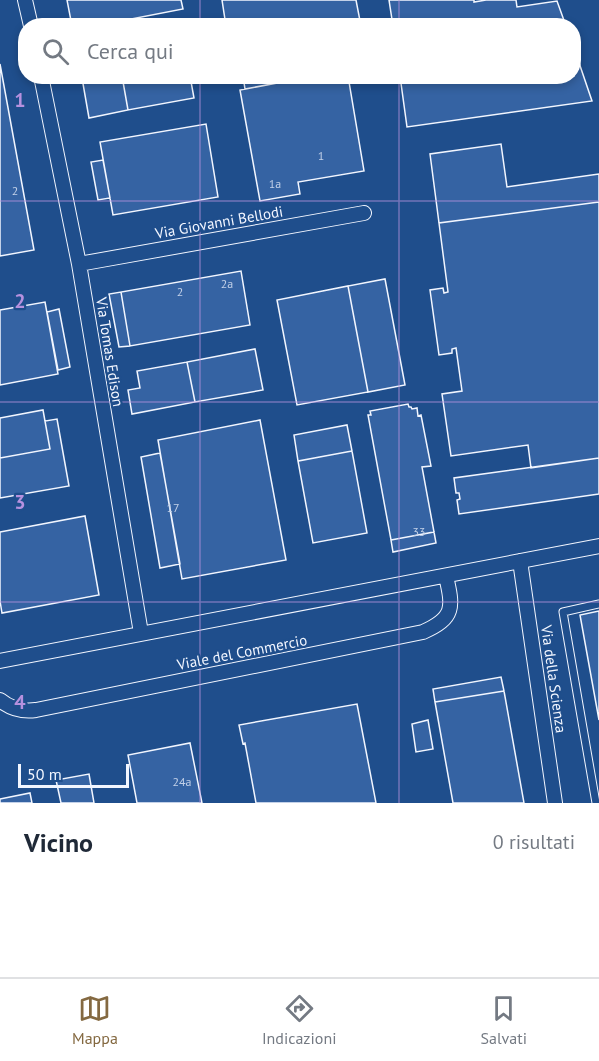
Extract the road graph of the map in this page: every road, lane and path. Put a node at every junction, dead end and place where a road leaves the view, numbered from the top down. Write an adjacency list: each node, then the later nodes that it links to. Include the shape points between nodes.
1 (25, 0): 2 (street)
2 (28, 18)
3 (43, 84): 5 (street, Via Tomas Edison)
4 (364, 213): 5 (street, Via Giovanni Bellodi)
5 (79, 264): 10 (street, Via Tomas Edison)
6 (599, 546): 7 (street)
7 (520, 561): 8 (street); 13 (street, Via della Scienza)
8 (446, 576): 10 (street); 12 (street, Viale del Commercio, via 452,600 449,610 444,619 423,632 36,710 15,709)
9 (599, 604): 14 (lane, via 563,612)
10 (141, 633): 11 (street)
11 (0, 661)
12 (0, 700)
13 (555, 803)
14 (596, 803)

